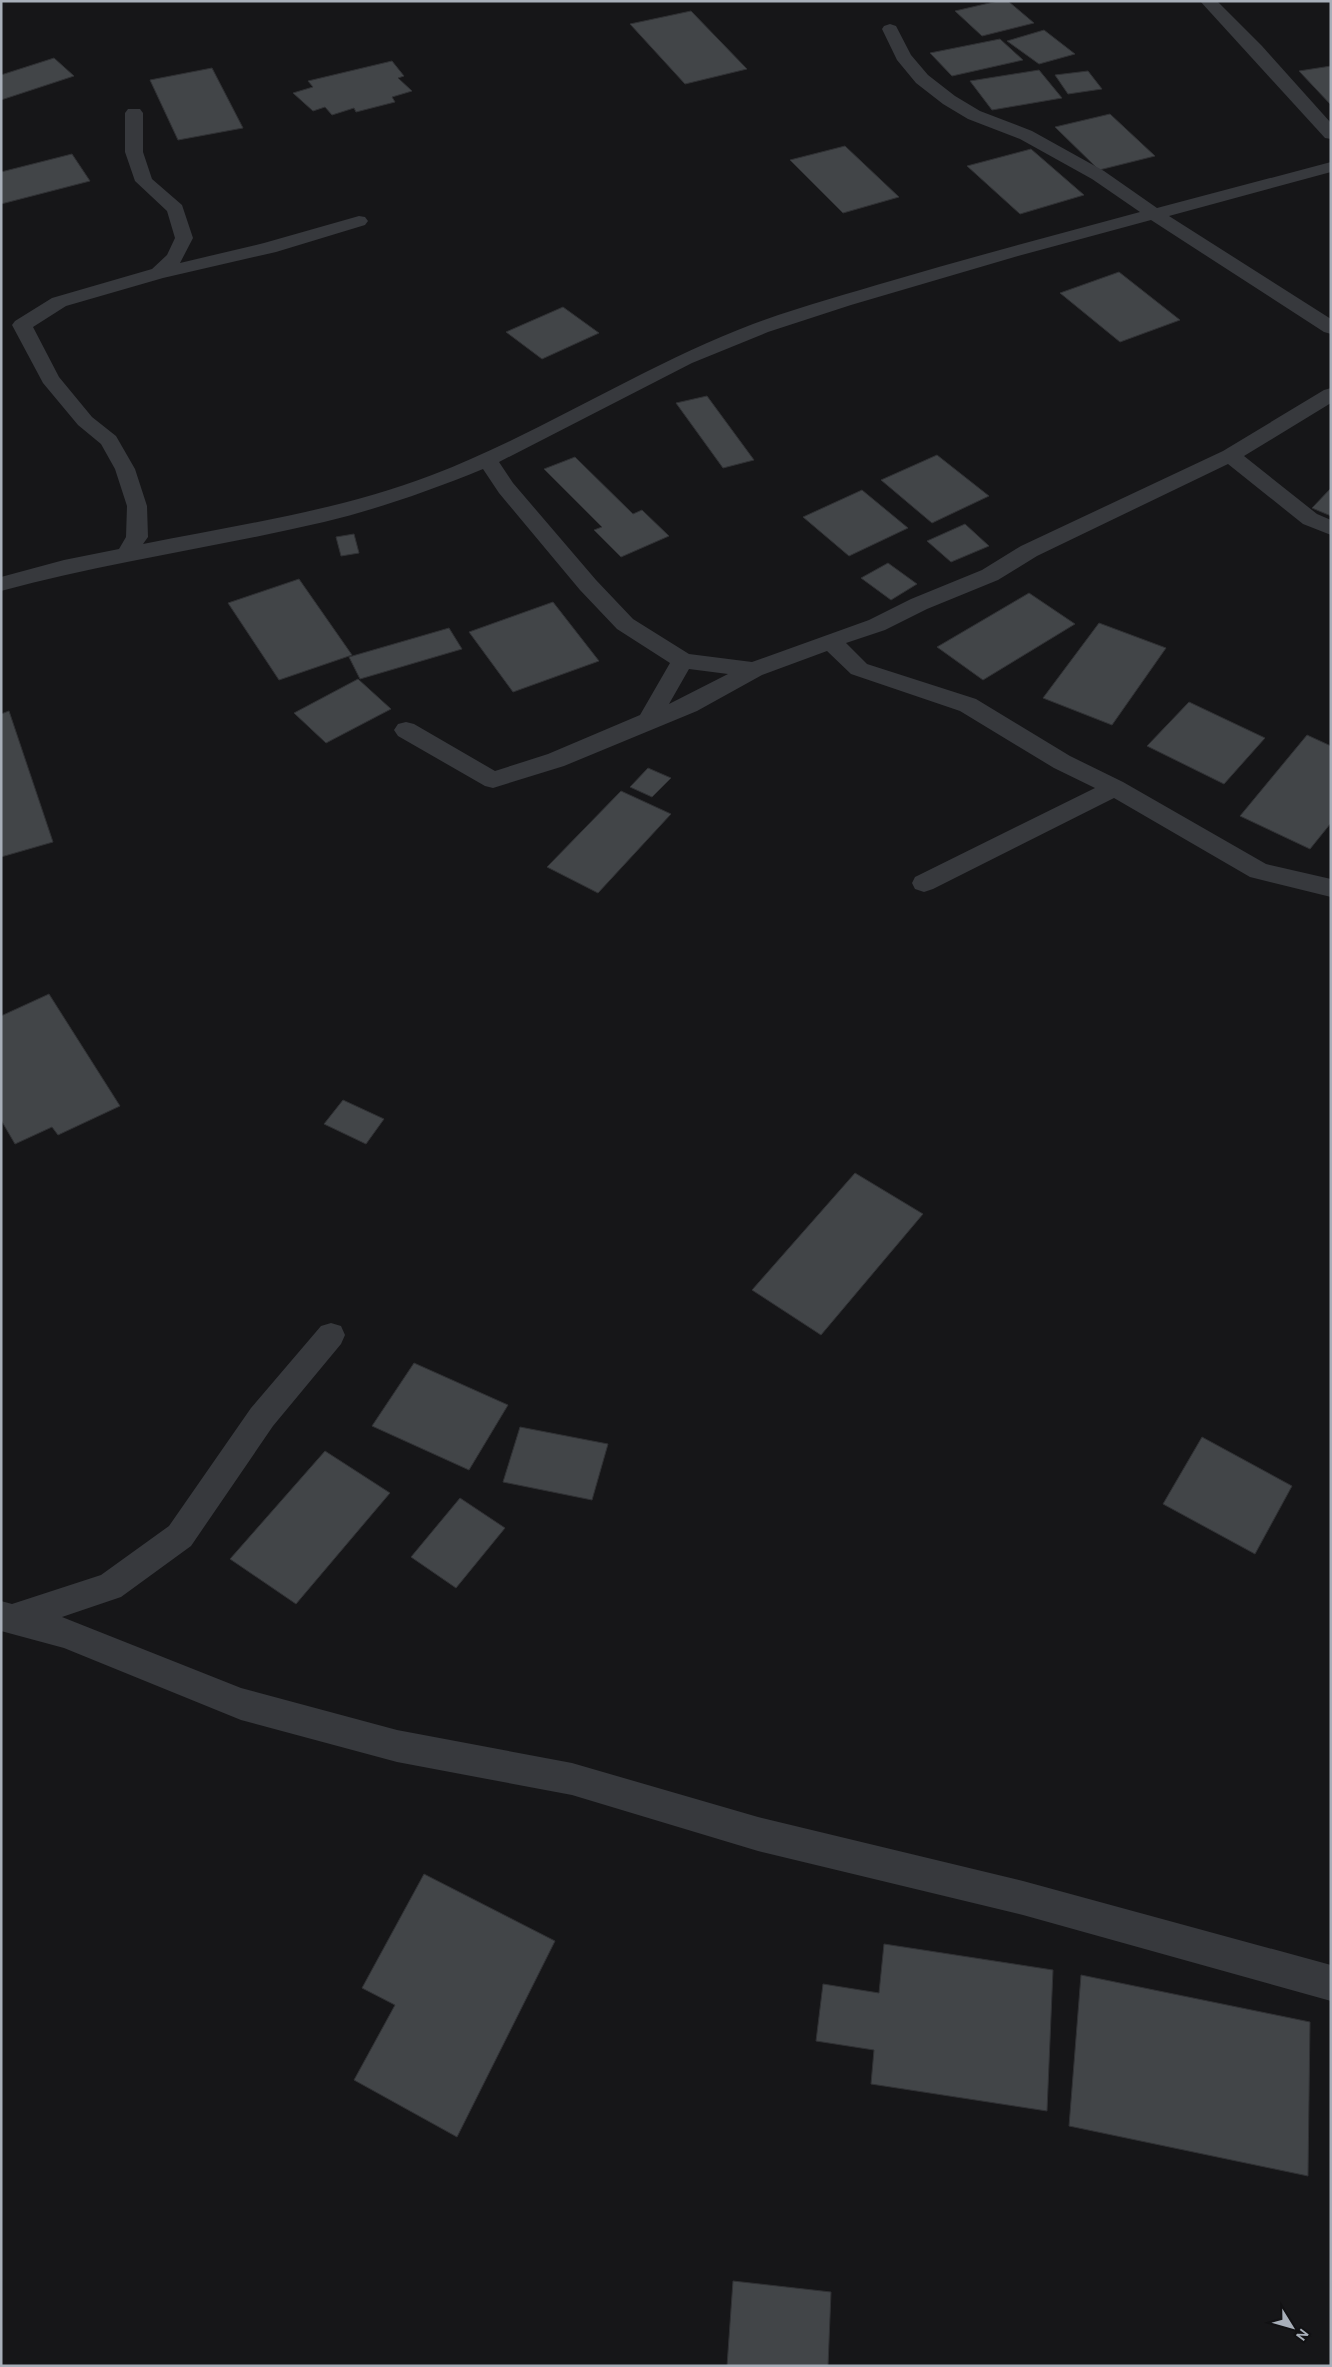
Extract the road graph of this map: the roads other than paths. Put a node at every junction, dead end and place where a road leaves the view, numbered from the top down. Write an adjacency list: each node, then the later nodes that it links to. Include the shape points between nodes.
1 (1208, 1): 4 (street)
2 (890, 30): 6 (street, via 903,56 922,79 949,100 1026,135 1098,175)
3 (134, 113): 8 (street, via 134,152 144,181 176,210 184,238 175,257)
4 (1331, 134)
5 (1331, 167): 6 (street)
6 (1154, 214): 9 (street); 12 (street, via 1011,252 761,328 684,360)
7 (359, 222): 8 (street, via 269,248)
8 (159, 273): 14 (street, via 58,302 22,324 50,379 85,421 109,440 125,469 137,506 138,536)
9 (1331, 328)
10 (1331, 394): 11 (street)
11 (1230, 455): 13 (street, via 1310,519); 16 (street, via 1029,551 990,575 877,625)
12 (486, 460): 14 (street, via 436,481 324,516); 17 (street, via 506,488 626,624)
13 (1331, 528)
14 (126, 555): 15 (street)
15 (1, 584)
16 (830, 641): 18 (street); 21 (street, via 860,669 968,705 1062,762)
17 (683, 661): 18 (street); 19 (street)
18 (754, 670): 19 (street, via 688,705)
19 (648, 721): 20 (street, via 556,760 493,780)
20 (406, 730)
21 (1115, 788): 22 (street); 23 (street, via 1259,871)
22 (924, 883)
23 (1331, 888)
24 (331, 1335): 25 (street, via 262,1417 180,1536 110,1587)
25 (6, 1617): 26 (street, via 65,1633 241,1704 397,1746 572,1779 758,1834 1023,1898)
26 (1331, 1983)

